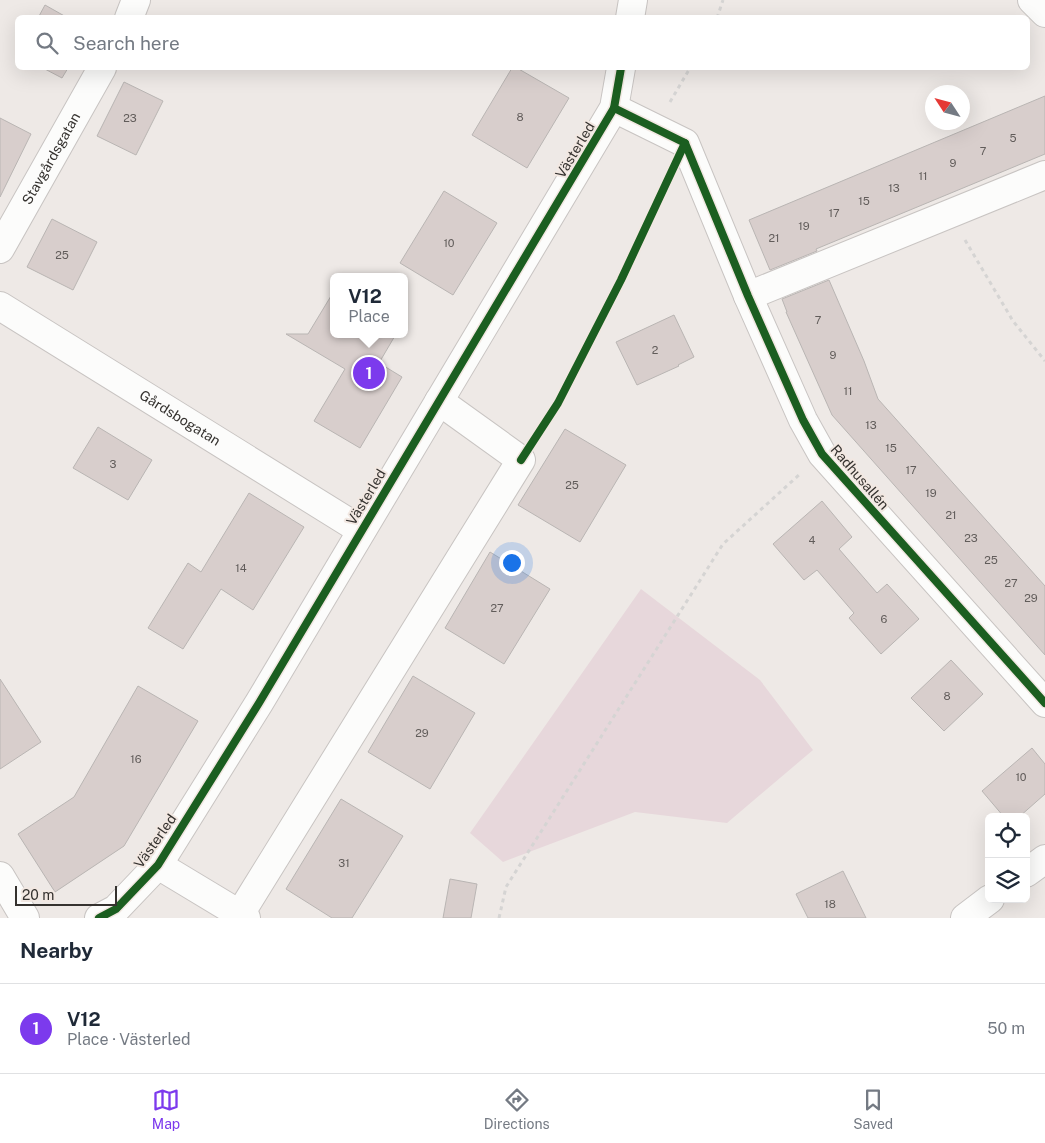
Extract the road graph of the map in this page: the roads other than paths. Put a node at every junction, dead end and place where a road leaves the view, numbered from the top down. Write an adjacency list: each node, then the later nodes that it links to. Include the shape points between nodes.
1 (136, 0): 5 (street)
2 (633, 0): 6 (street)
3 (1032, 0): 4 (street)
4 (1045, 14)
5 (130, 15)
6 (630, 15)
7 (101, 70): 11 (street, Stavgårdsgatan)
8 (621, 70): 9 (street, Västerled)
9 (614, 108): 12 (street, Radhusallén, via 685,142); 14 (street, Västerled)
10 (1045, 175): 12 (street)
11 (0, 249)
12 (748, 296): 16 (street, Radhusallén, via 803,420 822,454)
13 (0, 306): 15 (street, Gårdsbogatan)
14 (439, 401): 15 (street, Västerled); 22 (street, via 521,460)
15 (361, 530): 18 (street, Västerled)
16 (1045, 703)
17 (1045, 859): 19 (street)
18 (158, 865): 22 (street); 24 (street, Västerled, via 116,909)
19 (1030, 869)
20 (0, 876): 23 (street)
21 (985, 903): 25 (street)
22 (243, 916)
23 (25, 918)
24 (99, 918)
25 (965, 918)

